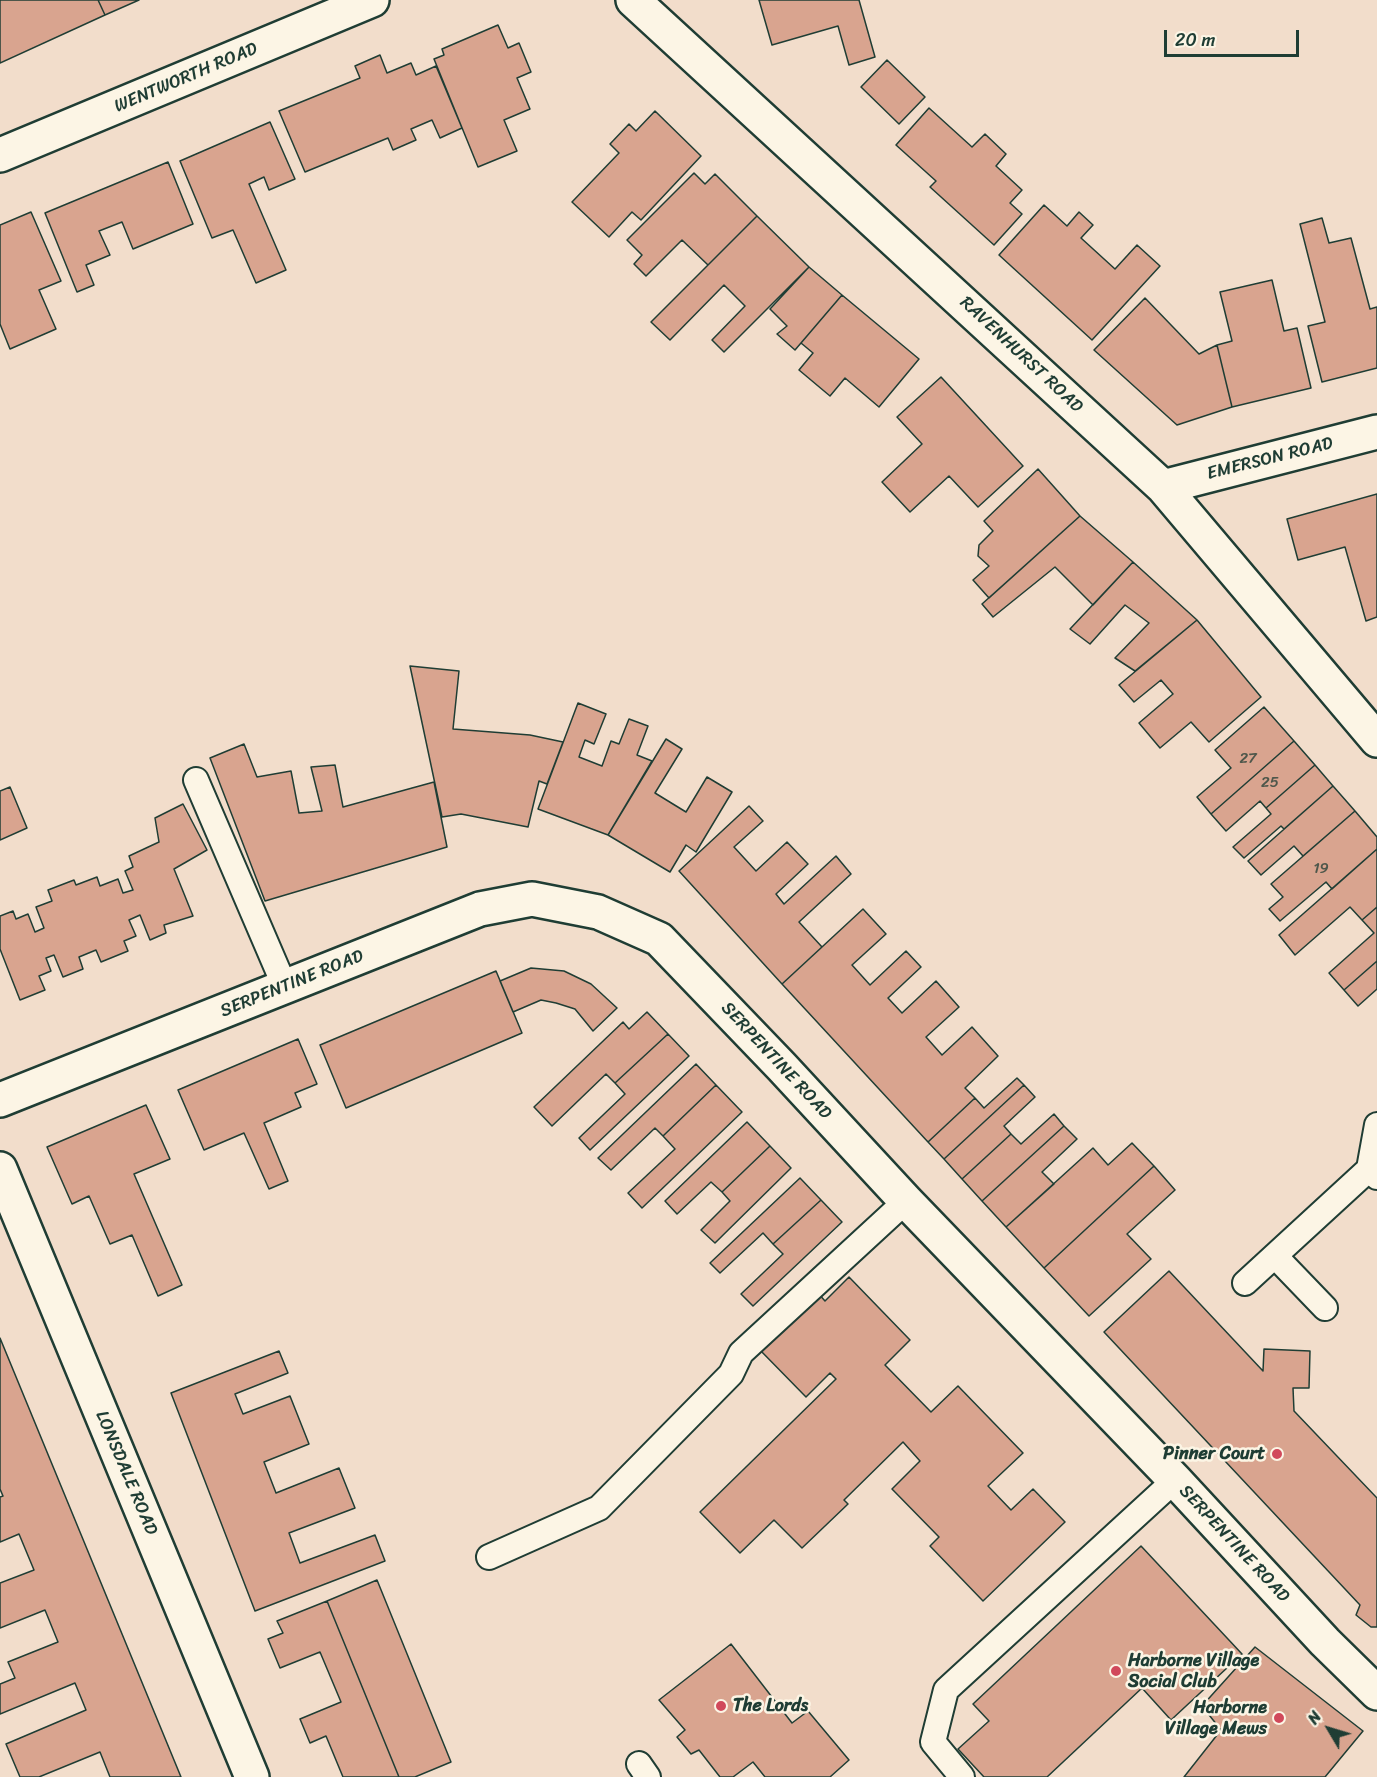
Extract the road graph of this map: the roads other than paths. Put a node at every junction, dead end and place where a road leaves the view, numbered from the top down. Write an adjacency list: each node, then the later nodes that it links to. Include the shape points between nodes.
1 (372, 0): 3 (street, WENTWORTH ROAD)
2 (633, 0): 5 (street, RAVENHURST ROAD)
3 (0, 155)
4 (1377, 432): 5 (street, EMERSON ROAD)
5 (1163, 487): 6 (street, RAVENHURST ROAD)
6 (1377, 740)
7 (196, 780): 8 (lane)
8 (285, 987): 9 (street, SERPENTINE ROAD); 13 (street, SERPENTINE ROAD, via 480,909 532,899 598,912 659,939)
9 (0, 1100)
10 (1377, 1125): 12 (lane)
11 (0, 1169): 20 (street, LONSDALE ROAD)
12 (1373, 1173): 14 (lane)
13 (906, 1201): 17 (street, SERPENTINE ROAD); 18 (lane, via 741,1353 731,1374 599,1508)
14 (1275, 1256): 15 (lane); 16 (lane)
15 (1245, 1283)
16 (1326, 1308)
17 (1175, 1480): 19 (street, SERPENTINE ROAD); 21 (lane, via 946,1690 933,1742)
18 (489, 1557)
19 (1377, 1693)
20 (252, 1777)
21 (962, 1777)

